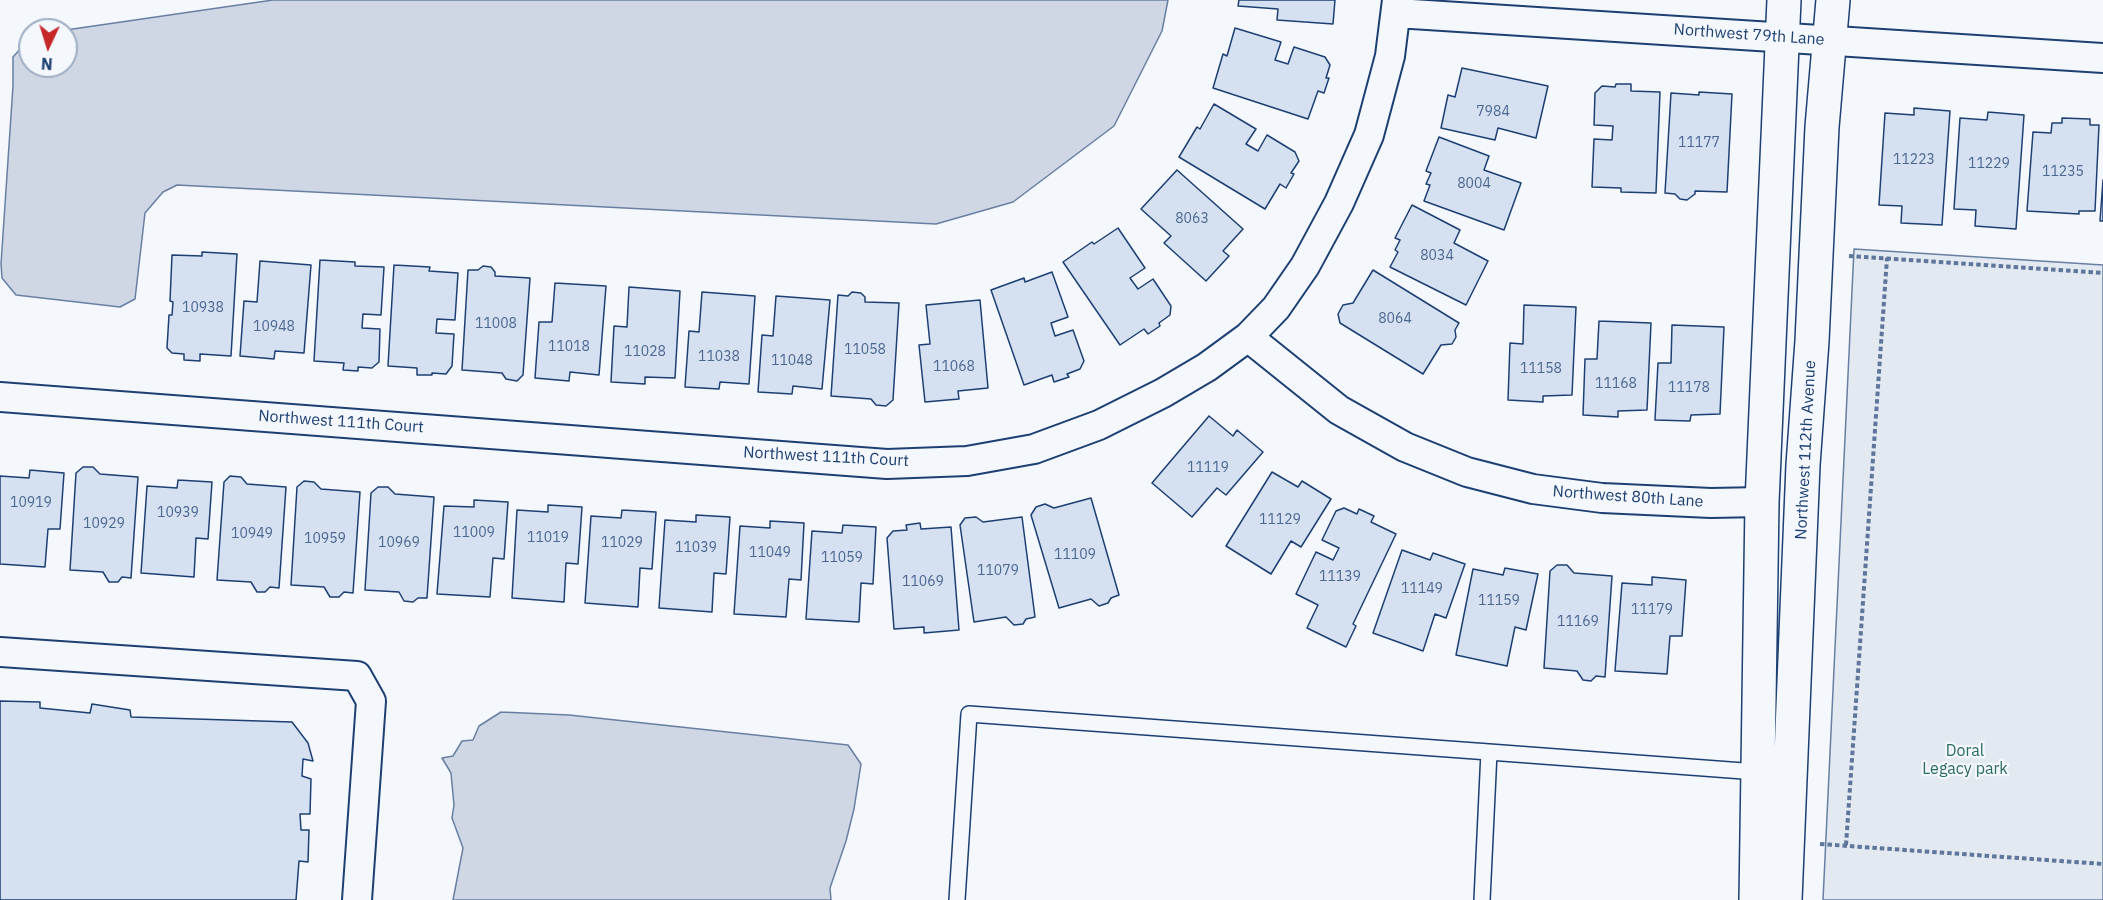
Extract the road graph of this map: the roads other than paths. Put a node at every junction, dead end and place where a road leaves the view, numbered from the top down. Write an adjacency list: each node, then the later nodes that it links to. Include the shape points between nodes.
1 (1784, 0): 4 (street)
2 (1833, 0): 5 (street, Northwest 112th Avenue)
3 (1396, 6): 4 (street, Northwest 79th Lane); 7 (street, Northwest 111th Court, via 1390,56 1369,135 1339,203 1305,266 1276,308)
4 (1782, 38): 5 (street, Northwest 79th Lane); 10 (street)
5 (1830, 40): 6 (street, Northwest 79th Lane); 9 (street, Northwest 112th Avenue)
6 (2103, 58)
7 (1248, 337): 8 (street, Northwest 111th Court, via 1207,368 1099,425 1034,449 967,461 887,464); 10 (street, Northwest 80th Lane, via 1339,410 1405,447 1467,472 1533,489 1602,498)
8 (0, 397)
9 (1803, 465): 10 (street, via 1784,495); 18 (street, Northwest 112th Avenue)
10 (1762, 502): 13 (street)
11 (0, 652): 14 (street, via 357,676 370,701)
12 (1489, 752): 13 (lane); 15 (lane, via 969,714); 16 (lane)
13 (1757, 772): 17 (street)
14 (357, 900)
15 (957, 900)
16 (1482, 900)
17 (1756, 900)
18 (1785, 900)

